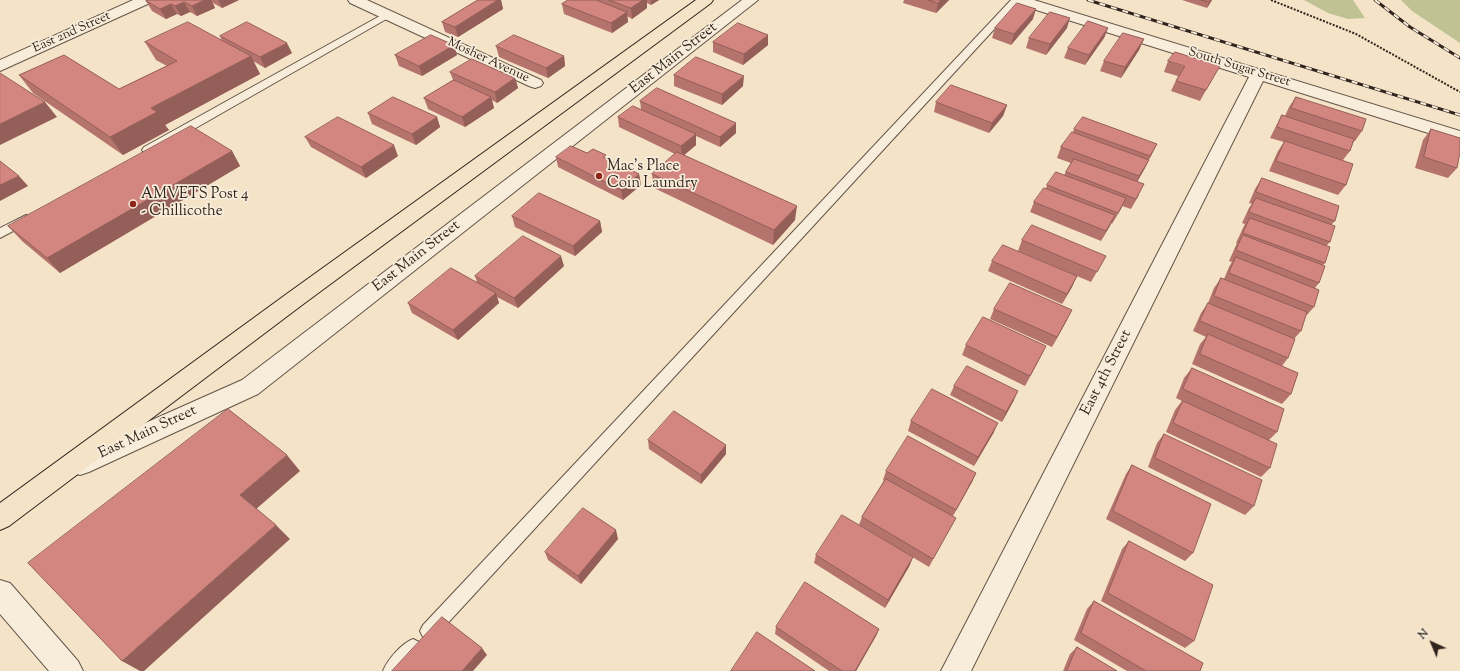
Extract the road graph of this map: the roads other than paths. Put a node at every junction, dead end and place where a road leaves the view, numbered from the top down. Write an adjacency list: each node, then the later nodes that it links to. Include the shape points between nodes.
1 (145, 0): 7 (street, East 2nd Street)
2 (355, 0): 6 (street, Mosher Avenue)
3 (706, 0): 14 (main road, East Main Street)
4 (751, 0): 14 (street, East Main Street, via 250,387)
5 (1018, 0): 8 (street, South Sugar Street); 18 (lane)
6 (387, 15): 9 (street, Mosher Avenue); 11 (lane)
7 (0, 66)
8 (1258, 74): 10 (street, South Sugar Street); 19 (street, East 4th Street)
9 (535, 83)
10 (1460, 137)
11 (136, 157)
12 (34, 215): 13 (lane)
13 (0, 234)
14 (59, 474): 15 (main road, East Main Street)
15 (1, 514)
16 (0, 592): 17 (street)
17 (68, 671)
18 (392, 671)
19 (956, 671)

